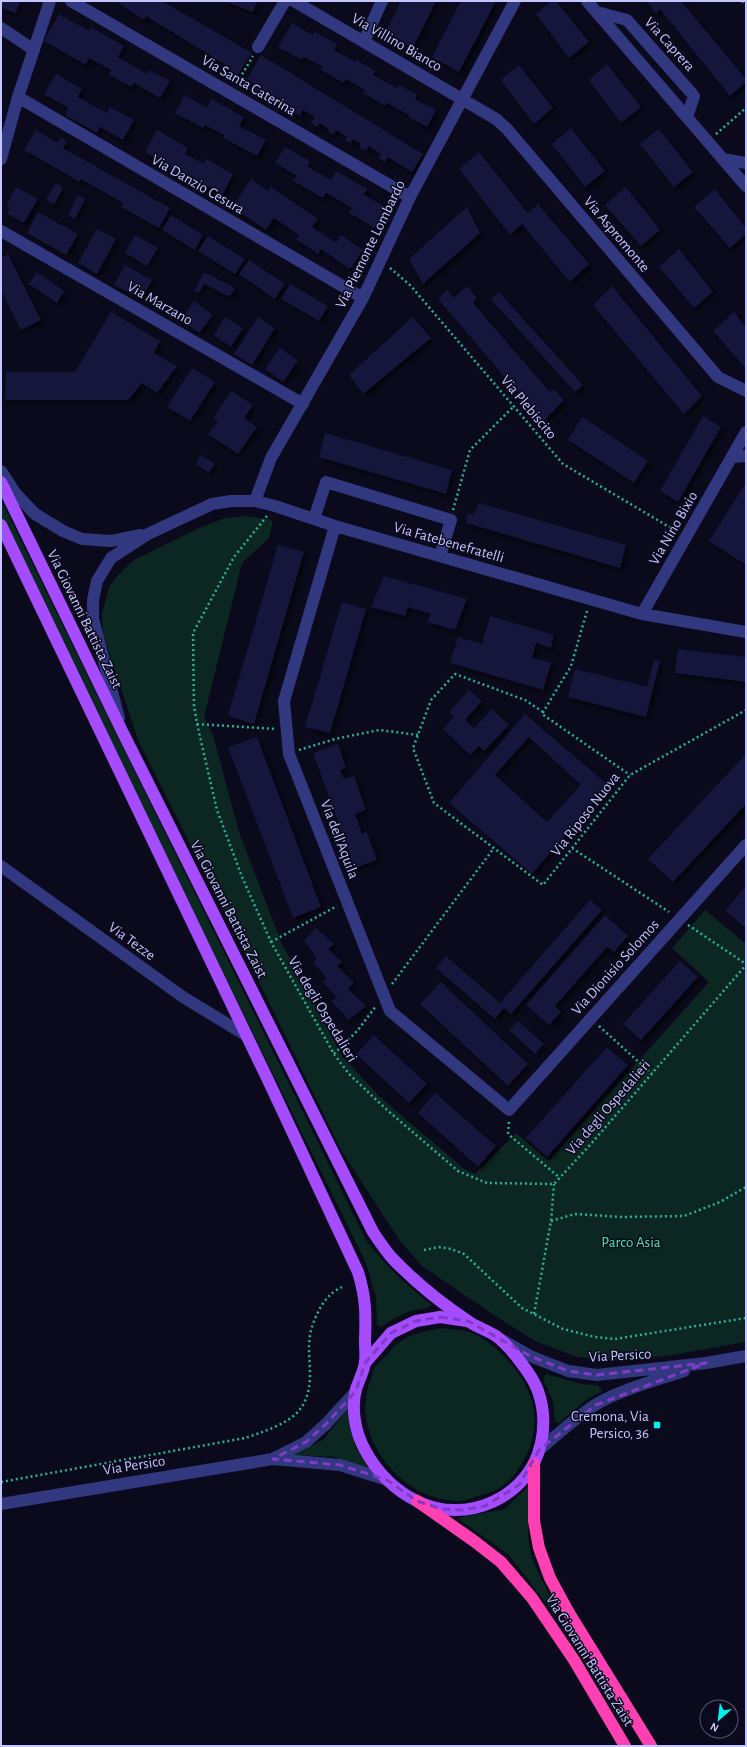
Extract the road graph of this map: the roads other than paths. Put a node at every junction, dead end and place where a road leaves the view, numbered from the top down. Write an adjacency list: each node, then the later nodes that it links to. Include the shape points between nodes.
1 (50, 1): 12 (street)
2 (71, 1): 20 (street, Via Santa Caterina)
3 (285, 1): 11 (street)
4 (294, 1): 10 (street, Via Villino Bianco)
5 (382, 1): 10 (street)
6 (515, 1): 14 (street, Via Piemonte Lombardo)
7 (587, 1): 8 (street)
8 (597, 12): 15 (street); 15 (street, Via Caprera, via 627,20 694,96)
9 (1, 28): 12 (street)
10 (364, 42): 14 (street, Via Villino Bianco)
11 (258, 47)
12 (34, 50): 13 (street)
13 (18, 97): 16 (street); 22 (street, Via Danzio Cesura)
14 (463, 99): 20 (street, Via Piemonte Lombardo); 23 (street, Via Aspromonte, via 496,119 507,130 718,376)
15 (687, 117): 17 (street)
16 (1, 159)
17 (723, 159): 18 (street); 19 (street)
18 (746, 163)
19 (746, 186)
20 (410, 197): 22 (street, Via Piemonte Lombardo)
21 (1, 231): 24 (street, Via Marzano)
22 (363, 298): 24 (street, Via Piemonte Lombardo)
23 (746, 392)
24 (303, 404): 30 (street, Via Piemonte Lombardo, via 270,458)
25 (746, 432): 27 (street, Via Nino Bixio)
26 (746, 456): 27 (street)
27 (732, 457): 36 (street, Via Nino Bixio)
28 (1, 471): 34 (street, Via Fatebenefratelli, via 16,494 35,514 63,531 82,539 110,541)
29 (1, 482): 38 (main road, Via Giovanni Battista Zaist)
30 (255, 501): 31 (street, Via Fatebenefratelli); 34 (street, Via Fatebenefratelli, via 212,504)
31 (314, 519): 33 (street, Via Fatebenefratelli); 35 (street, via 326,482 451,520)
32 (1, 525): 41 (main road, Via Giovanni Battista Zaist)
33 (336, 526): 35 (street, Via Fatebenefratelli); 42 (street, Via dell'Aquila, via 284,701 289,754 390,1011)
34 (148, 534): 38 (street, Via Fatebenefratelli, via 111,558 97,582 93,600 93,619)
35 (440, 556): 36 (street, Via Fatebenefratelli)
36 (642, 614): 37 (street, Via Fatebenefratelli)
37 (746, 632)
38 (123, 733): 43 (main road, Via Giovanni Battista Zaist, via 373,1232 391,1257 423,1287)
39 (746, 845): 42 (street, Via Dionisio Solomos)
40 (1, 866): 41 (street, Via Tezze, via 183,997)
41 (247, 1036): 46 (main road, Via Giovanni Battista Zaist, via 358,1272 366,1310)
42 (509, 1110)
43 (468, 1321): 44 (main road, Via Giovanni Battista Zaist); 46 (main road, Via Giovanni Battista Zaist, via 440,1317 416,1321 391,1333)
44 (496, 1336): 47 (street, Via Persico, via 530,1356 568,1371 597,1375); 49 (main road, Via Giovanni Battista Zaist, via 521,1363 538,1390 544,1416)
45 (746, 1356): 47 (street, Via Persico)
46 (365, 1363): 48 (main road, Via Giovanni Battista Zaist)
47 (706, 1363): 49 (street, Via Persico, via 626,1391 596,1405)
48 (356, 1391): 50 (street, Via Persico, via 306,1442); 52 (main road, Via Giovanni Battista Zaist, via 353,1411 359,1434 365,1450)
49 (540, 1450): 51 (main road, Via Giovanni Battista Zaist)
50 (273, 1459): 52 (street, Via Persico, via 340,1466); 54 (street, Via Persico)
51 (534, 1464): 53 (main road, Via Giovanni Battista Zaist, via 519,1485 485,1506 463,1510 442,1509); 56 (highway, Via Giovanni Battista Zaist, via 534,1521 539,1548 550,1578)
52 (387, 1480): 53 (main road, Via Giovanni Battista Zaist)
53 (417, 1501): 55 (highway, Via Giovanni Battista Zaist, via 501,1562 532,1598 574,1660)
54 (1, 1504)
55 (625, 1746)
56 (651, 1746)

